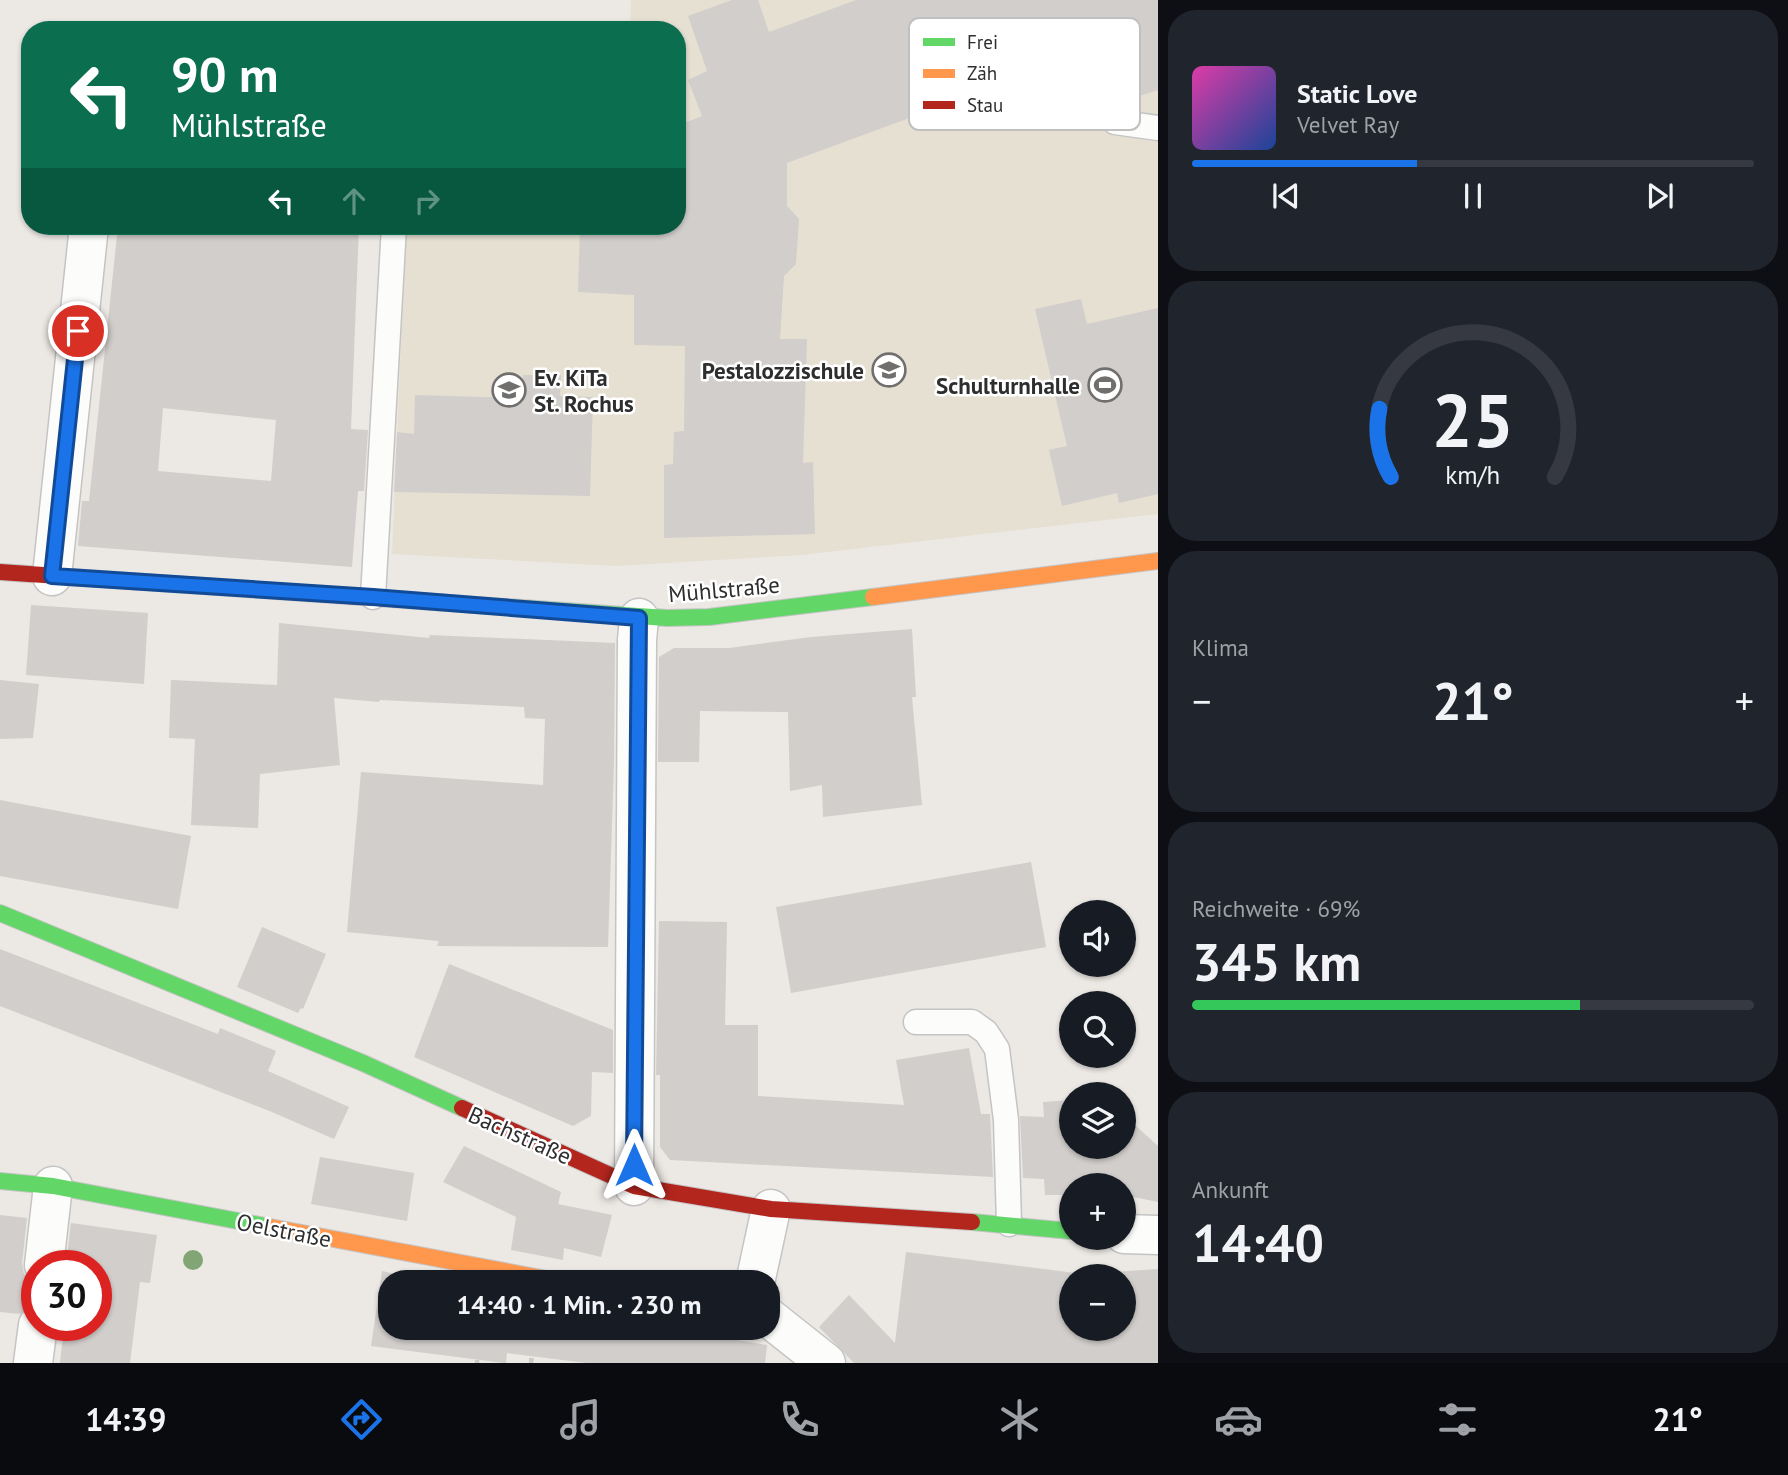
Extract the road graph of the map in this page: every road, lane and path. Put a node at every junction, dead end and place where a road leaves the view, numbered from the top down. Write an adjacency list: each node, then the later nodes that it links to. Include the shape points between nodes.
1 (1140, 125): 2 (lane)
2 (1158, 128)
3 (88, 235): 7 (street)
4 (393, 235): 8 (lane)
5 (1158, 561): 9 (street, Mühlstraße, via 709,617)
6 (0, 572): 7 (street, Mühlstraße)
7 (52, 576): 8 (street, Mühlstraße)
8 (373, 597): 9 (street, Mühlstraße)
9 (639, 618): 14 (street)
10 (0, 913): 14 (street, Bachstraße, via 363,1063)
11 (916, 1022): 16 (lane, via 972,1022 997,1049 1006,1120)
12 (0, 1181): 13 (street, Oelstraße)
13 (53, 1186): 20 (street); 21 (street, Oelstraße)
14 (634, 1186): 15 (street, Bachstraße)
15 (771, 1209): 16 (street, Bachstraße); 22 (street)
16 (1009, 1224): 17 (street, Bachstraße)
17 (1059, 1230)
18 (1136, 1234): 19 (street)
19 (1158, 1235)
20 (46, 1250)
21 (499, 1270)
22 (758, 1270)
23 (780, 1327): 28 (street)
24 (36, 1341): 26 (street)
25 (532, 1355): 27 (path)
26 (33, 1363)
27 (531, 1363)
28 (826, 1363)

